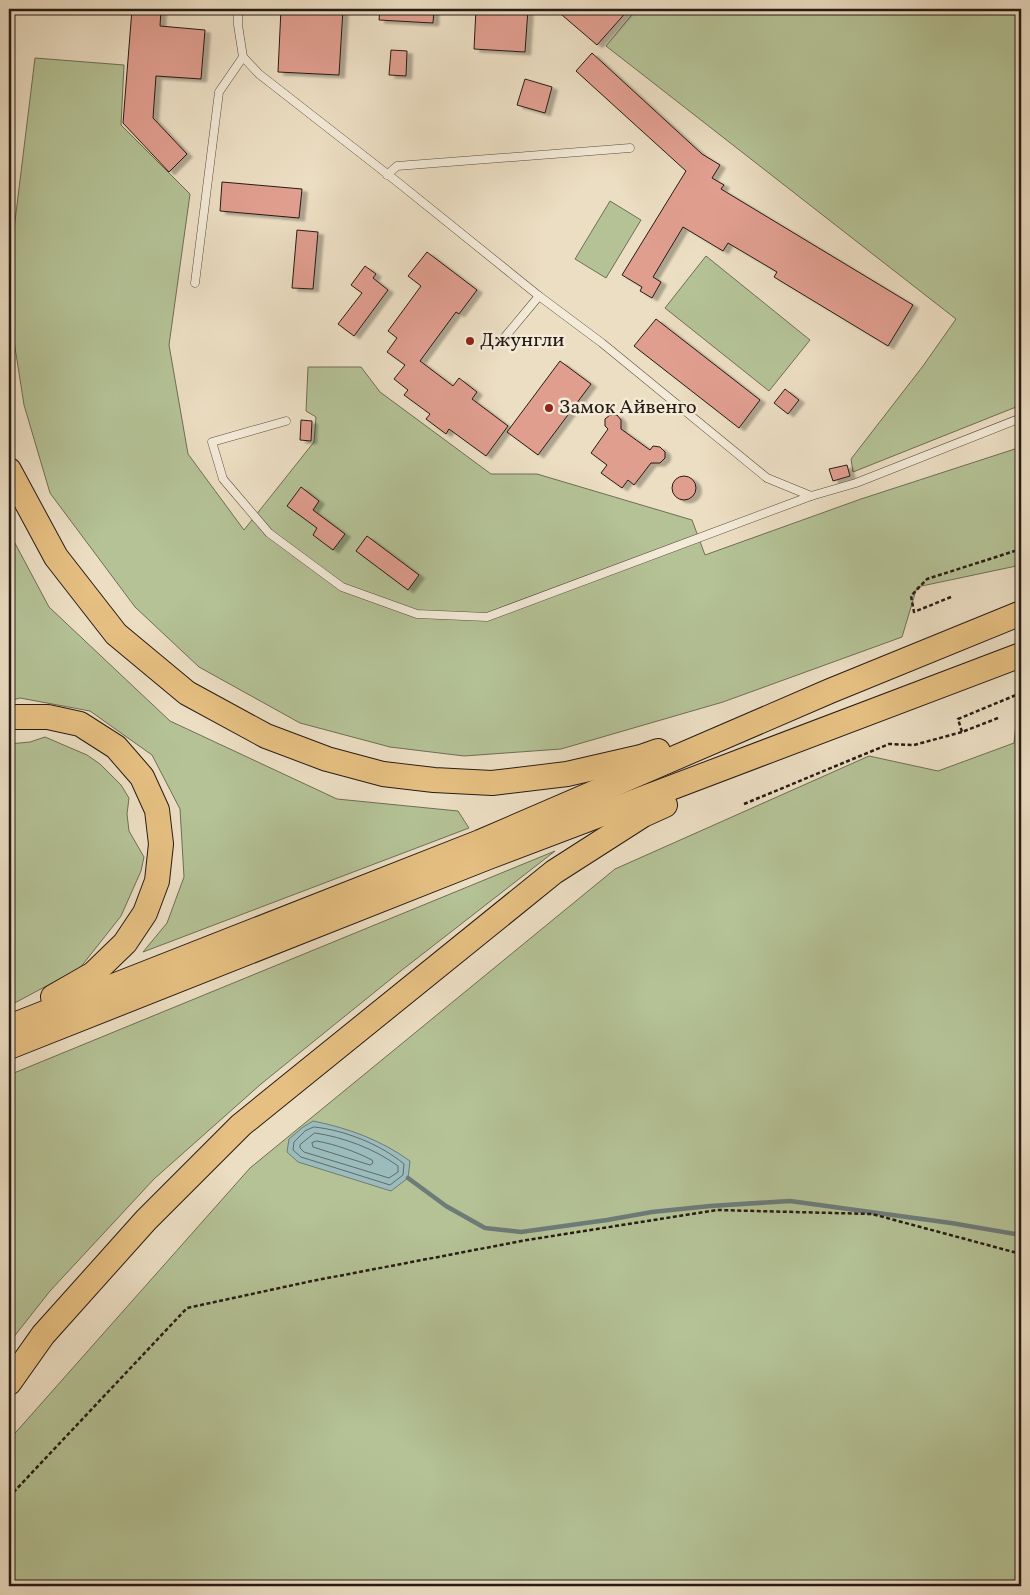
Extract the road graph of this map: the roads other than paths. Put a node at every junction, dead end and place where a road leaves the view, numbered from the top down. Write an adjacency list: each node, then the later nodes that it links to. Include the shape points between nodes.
1 (238, 9): 2 (lane)
2 (243, 57): 4 (lane, via 259,74); 5 (lane, via 219,92)
3 (630, 148): 4 (lane, via 397,166)
4 (387, 175): 6 (lane)
5 (195, 283)
6 (538, 296): 7 (lane); 11 (lane, via 609,349 767,478)
7 (504, 338)
8 (1021, 418): 11 (lane, via 856,483)
9 (286, 421): 11 (lane, via 212,442 223,479 269,533 342,587 417,614 486,617)
10 (9, 470): 14 (main road, via 56,557 116,634 188,693 266,736 327,759 383,774 434,780 492,783 567,774 641,757)
11 (810, 496)
12 (1021, 613): 14 (main road)
13 (1021, 654): 16 (main road)
14 (830, 691): 18 (main road, via 480,842)
15 (9, 717): 17 (main road, via 48,717 80,724 116,747 146,785 157,810 161,844 157,881 145,913 125,943 93,974)
16 (842, 724): 19 (main road, via 486,858); 20 (main road, via 643,815 554,872 241,1124 139,1227 43,1335)
17 (9, 1023)
18 (9, 1027)
19 (9, 1047)
20 (9, 1383)

